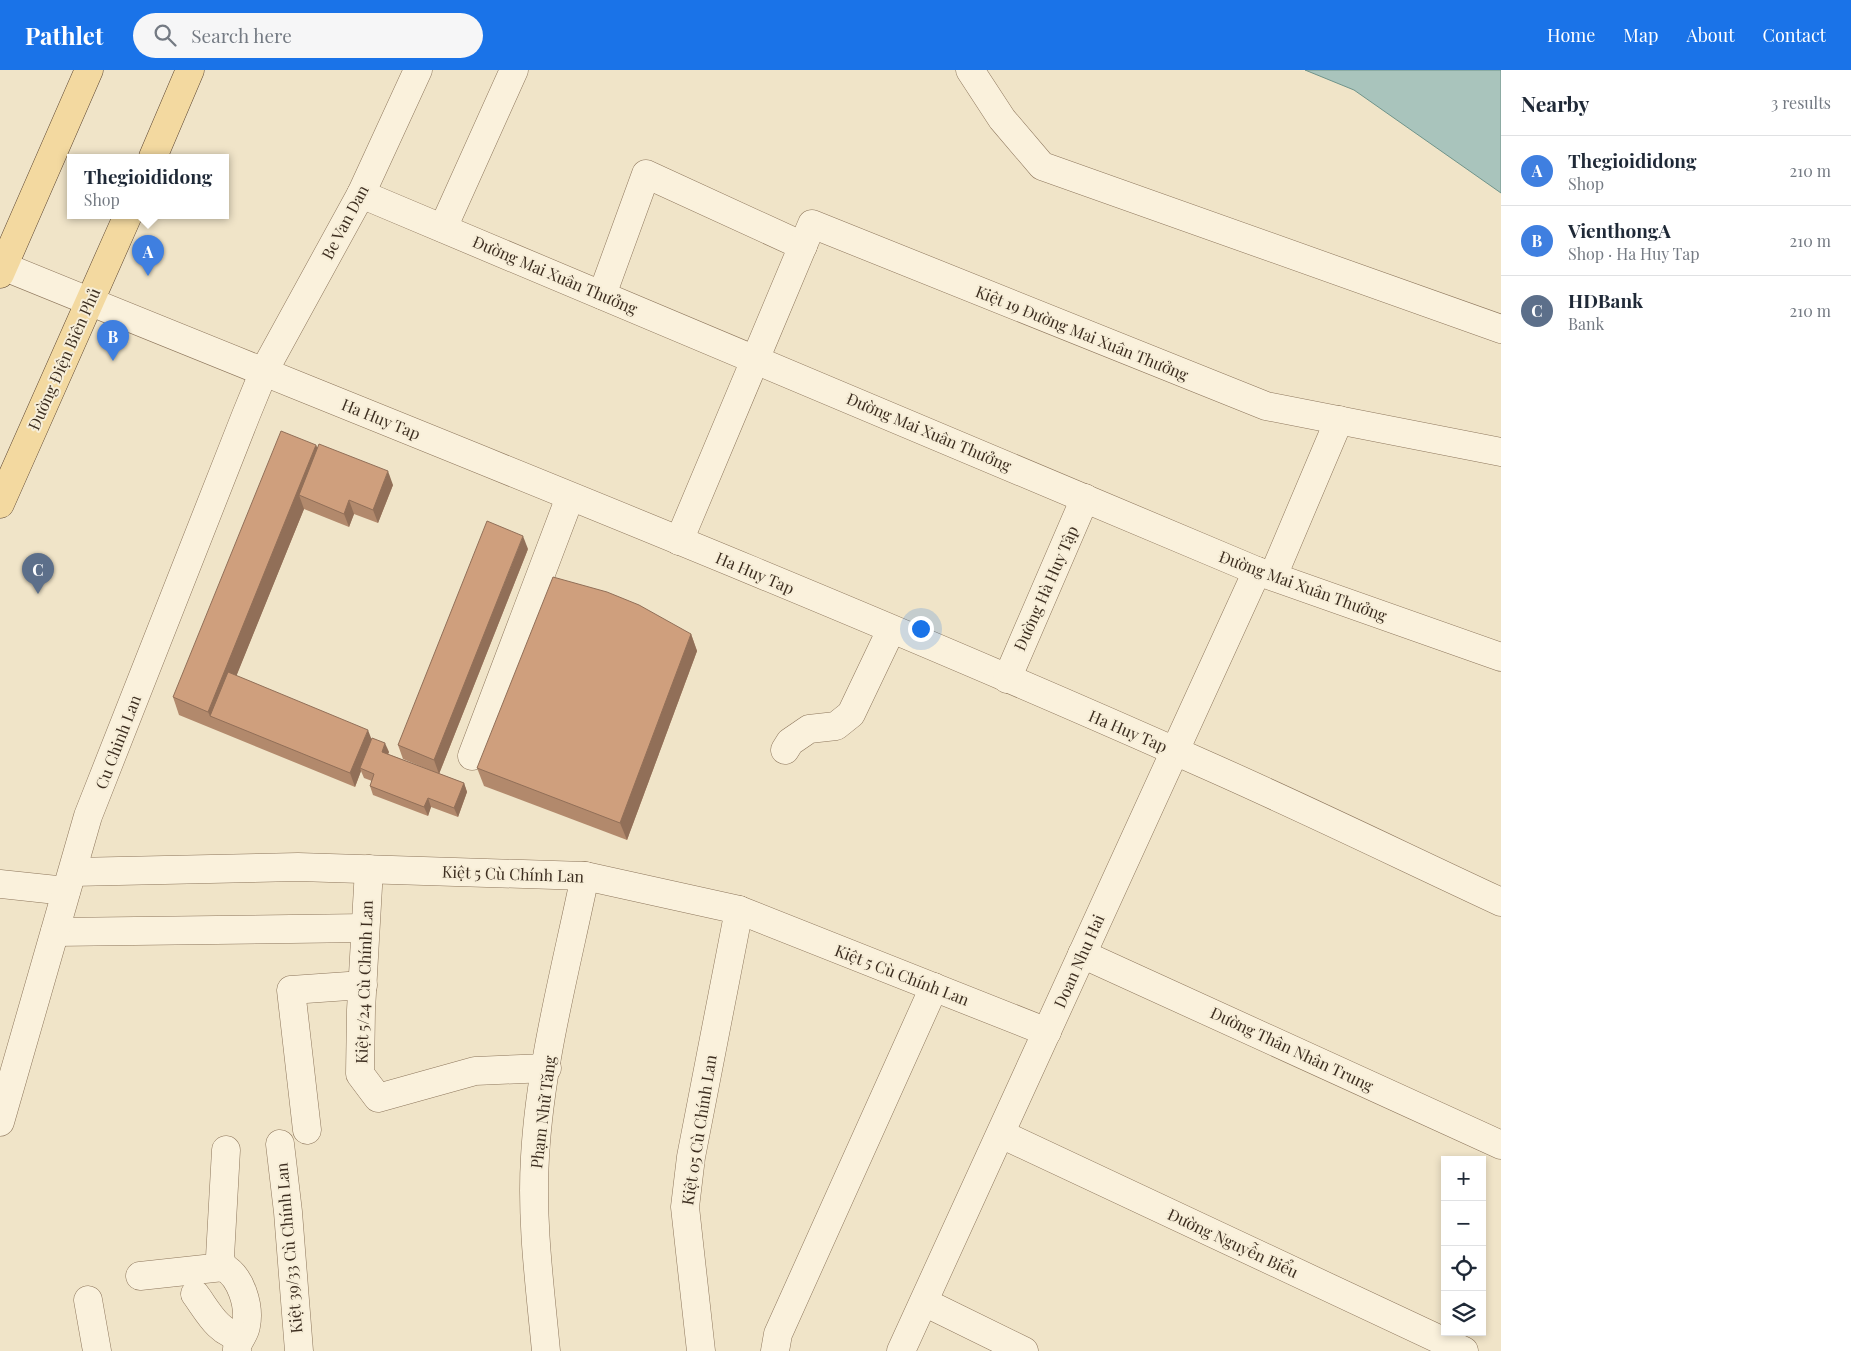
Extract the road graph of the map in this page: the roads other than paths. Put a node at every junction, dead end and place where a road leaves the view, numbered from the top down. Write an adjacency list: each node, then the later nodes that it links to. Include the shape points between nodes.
1 (89, 70): 11 (main road)
2 (190, 70): 6 (main road)
3 (418, 70): 7 (street, Be Van Dan)
4 (514, 70): 9 (street)
5 (970, 70): 14 (street, via 1002,119 1042,166)
6 (154, 154)
7 (361, 194): 9 (street, Đường Mai Xuân Thưởng); 16 (street, Be Van Dan)
8 (126, 219): 13 (main road, Đường Điện Biên Phủ)
9 (443, 228): 12 (street, Đường Mai Xuân Thưởng)
10 (803, 246): 12 (street, via 646,174); 15 (street, Kiệt 19 Đường Mai Xuân Thưởng); 17 (street, Kiệt 19 Đường Mai Xuân Thưởng, via 812,224 1266,406)
11 (1, 269): 13 (street, Ha Huy Tap)
12 (602, 295): 15 (street, Đường Mai Xuân Thưởng)
13 (89, 302): 16 (street, Ha Huy Tap); 21 (main road, Đường Điện Biên Phủ)
14 (1501, 329)
15 (755, 360): 20 (street, Đường Mai Xuân Thưởng); 22 (street)
16 (264, 371): 19 (street, Ha Huy Tap); 32 (street, Cu Chinh Lan, via 88,816)
17 (1339, 420): 18 (street, Kiệt 19 Đường Mai Xuân Thưởng); 23 (street, Doan Nhu Hai)
18 (1501, 452)
19 (570, 497): 22 (street, Ha Huy Tap); 29 (street)
20 (1085, 498): 23 (street, Đường Mai Xuân Thưởng); 26 (street, Đường Hà Huy Tập)
21 (0, 504)
22 (679, 541): 24 (street, Ha Huy Tap)
23 (1265, 574): 25 (street, Đường Mai Xuân Thưởng); 28 (street, Doan Nhu Hai)
24 (891, 630): 26 (street, Ha Huy Tap); 27 (street, via 851,714 836,726 809,729 790,742)
25 (1501, 657)
26 (1007, 679): 28 (street, Ha Huy Tap)
27 (785, 750)
28 (1174, 750): 34 (street, Ha Huy Tap); 38 (street, Doan Nhu Hai)
29 (472, 756)
30 (369, 869): 31 (street, Kiệt 5 Cù Chính Lan); 32 (street, Kiệt 5 Cù Chính Lan, via 298,867); 36 (street, Kiệt 5/24 Cù Chính Lan)
31 (585, 876): 35 (street, Kiệt 5 Cù Chính Lan); 42 (street, Phạm Nhữ Tăng)
32 (69, 882): 33 (street, Kiệt 5 Cù Chính Lan); 37 (street, Cu Chinh Lan)
33 (0, 884)
34 (1501, 902)
35 (738, 910): 40 (street, Kiệt 5 Cù Chính Lan); 58 (street, Kiệt 05 Cù Chính Lan, via 691,1157 685,1207)
36 (366, 928): 37 (street); 39 (street, Kiệt 5/24 Cù Chính Lan)
37 (55, 932): 43 (street, Cu Chinh Lan)
38 (1082, 954): 41 (street, Doan Nhu Hai); 47 (street, Đường Thân Nhân Trung)
39 (363, 985): 42 (street, Kiệt 5/24 Cù Chính Lan, via 360,1074 378,1098 475,1071); 44 (street, via 291,990)
40 (934, 987): 41 (street, Kiệt 5 Cù Chính Lan); 59 (street, via 778,1334)
41 (1047, 1032): 45 (street, Doan Nhu Hai)
42 (546, 1068): 57 (street, Phạm Nhữ Tăng, via 535,1157 536,1233)
43 (0, 1122)
44 (307, 1130)
45 (1001, 1134): 53 (street, Doan Nhu Hai); 62 (street, Đường Nguyễn Biểu)
46 (280, 1144): 56 (street, Kiệt 39/33 Cù Chính Lan)
47 (1501, 1145)
48 (226, 1150): 49 (street, via 220,1257)
49 (223, 1267): 50 (street); 54 (street, via 232,1271 242,1291 247,1316)
50 (140, 1276)
51 (195, 1294): 54 (street)
52 (88, 1300): 55 (street)
53 (924, 1302): 60 (street, Doan Nhu Hai); 61 (street)
54 (239, 1344)
55 (96, 1351)
56 (299, 1351)
57 (546, 1351)
58 (701, 1351)
59 (774, 1351)
60 (901, 1351)
61 (1024, 1351)
62 (1464, 1351)

